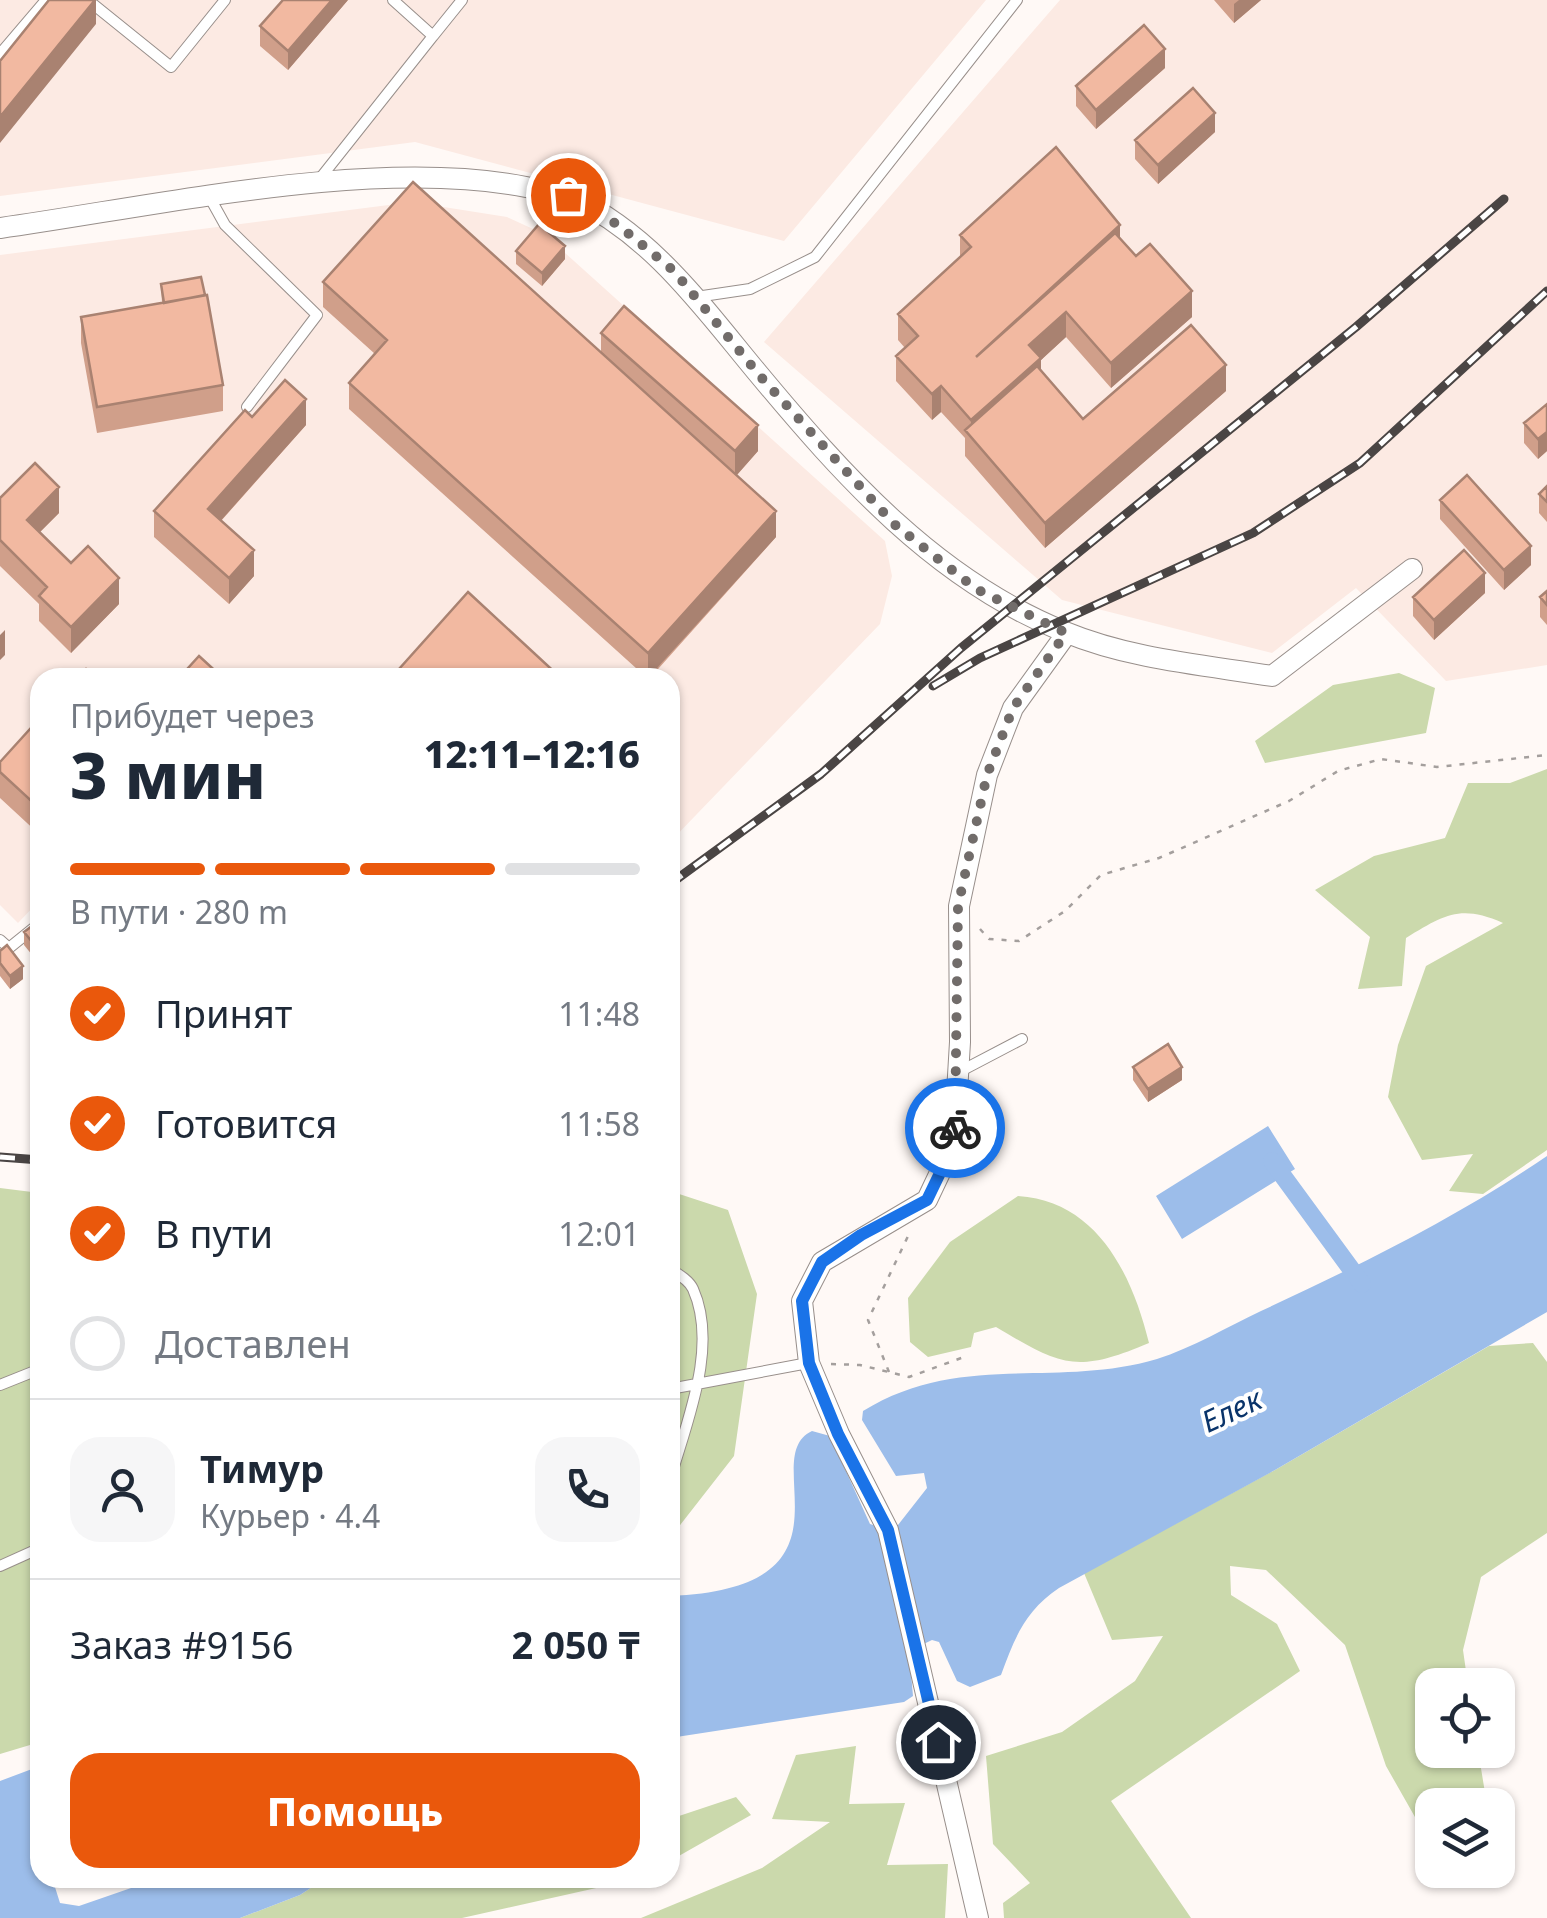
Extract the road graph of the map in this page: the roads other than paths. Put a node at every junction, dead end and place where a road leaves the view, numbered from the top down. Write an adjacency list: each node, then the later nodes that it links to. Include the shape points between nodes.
1 (46, 0): 8 (lane)
2 (88, 0): 3 (lane, via 171,67)
3 (225, 0)
4 (393, 0): 7 (lane)
5 (462, 0): 7 (lane)
6 (1016, 0): 12 (lane, via 816,257 750,288)
7 (433, 36): 9 (lane)
8 (0, 54)
9 (316, 184): 10 (street); 12 (street, via 480,178 568,195 618,225)
10 (210, 198): 11 (street); 13 (lane, via 225,225 317,316)
11 (0, 228)
12 (696, 296): 15 (street, via 894,524 976,589)
13 (247, 408)
14 (1412, 568): 15 (street, via 1272,676)
15 (1066, 633): 19 (street, via 1013,708 987,775 958,906)
16 (30, 930): 17 (lane, via 9,948)
17 (0, 940)
18 (1022, 1038): 19 (lane)
19 (958, 1073): 21 (street, via 954,1144 927,1200 861,1235 822,1262 815,1275 802,1301)
20 (680, 1276): 24 (lane, via 692,1285 702,1321)
21 (809, 1363): 24 (lane); 29 (street, via 888,1530)
22 (30, 1373): 23 (lane)
23 (0, 1385)
24 (696, 1387): 25 (lane); 26 (lane)
25 (680, 1389)
26 (680, 1444)
27 (30, 1552): 28 (lane)
28 (0, 1566)
29 (978, 1918)

